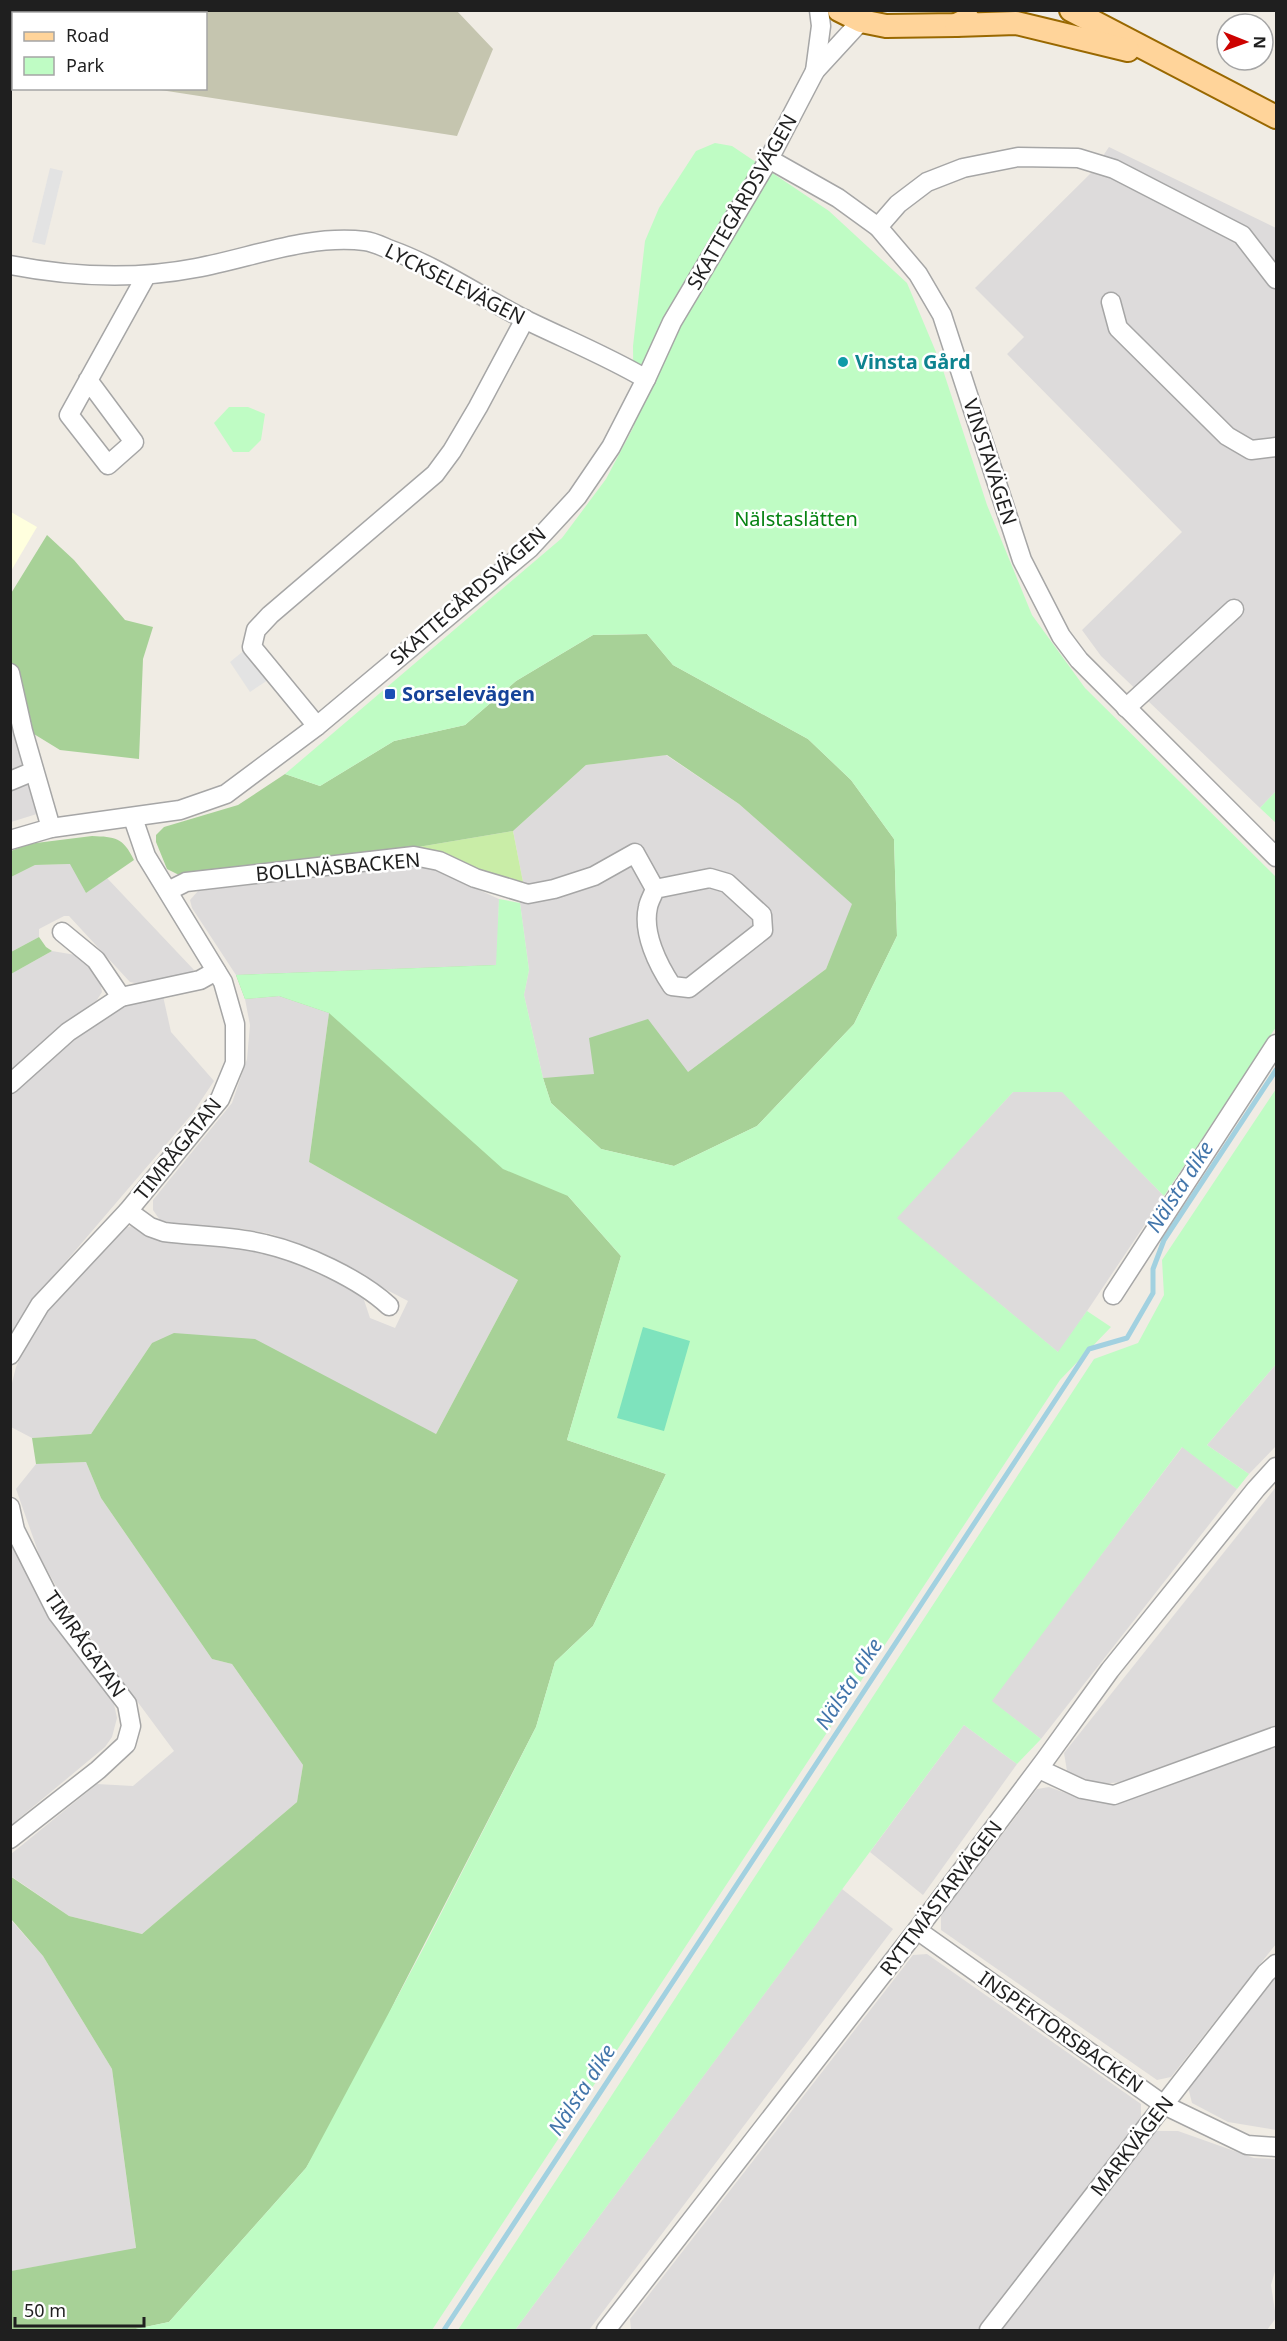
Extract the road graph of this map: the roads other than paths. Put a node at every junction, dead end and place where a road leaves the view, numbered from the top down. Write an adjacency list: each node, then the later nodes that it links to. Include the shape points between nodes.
1 (819, 10): 8 (street, SKATTEGÅRDSVÄGEN, via 821,26)
2 (839, 10): 5 (main road)
3 (983, 10): 6 (main road)
4 (1071, 10): 7 (main road)
5 (861, 21): 6 (main road, via 886,26); 8 (street, SKATTEGÅRDSVÄGEN)
6 (956, 25): 7 (main road, via 1016,23)
7 (1164, 59): 9 (main road)
8 (815, 71): 10 (street, SKATTEGÅRDSVÄGEN)
9 (1276, 117)
10 (769, 159): 11 (street, VINSTAVÄGEN, via 838,198); 17 (street, SKATTEGÅRDSVÄGEN, via 672,322)
11 (878, 227): 14 (street, via 898,204 927,182 963,168 1018,157 1078,158 1114,169 1242,235); 22 (street, VINSTAVÄGEN, via 918,274 942,315 1022,560 1043,603 1079,660)
12 (10, 265): 13 (street, LYCKSELEVÄGEN, via 48,272)
13 (146, 276): 16 (street, LYCKSELEVÄGEN, via 318,241 367,241 411,257); 18 (street)
14 (1276, 279)
15 (1111, 302): 19 (street, via 1118,328 1227,436 1251,450)
16 (525, 319): 17 (street, LYCKSELEVÄGEN); 23 (street, via 473,416 435,474 256,630 252,647)
17 (646, 379): 23 (street, SKATTEGÅRDSVÄGEN, via 611,447 577,496 530,548)
18 (88, 380)
19 (1276, 447)
20 (1234, 609): 22 (street)
21 (10, 673): 24 (street)
22 (1126, 708): 29 (street, VINSTAVÄGEN)
23 (317, 726): 26 (street, SKATTEGÅRDSVÄGEN, via 226,794 180,810)
24 (34, 771): 25 (street); 27 (street)
25 (10, 781)
26 (133, 818): 27 (street, SKATTEGÅRDSVÄGEN); 31 (street, TIMRÅGATAN, via 146,856)
27 (51, 828): 28 (street, SKATTEGÅRDSVÄGEN)
28 (10, 840)
29 (1276, 857)
30 (655, 889): 30 (street, via 648,907 647,930 660,969 672,986 689,987 763,930 762,915 727,882 710,878); 31 (street, BOLLNÄSBACKEN, via 635,853 594,876 528,894 475,878 439,861 414,856 186,882)
31 (168, 891): 33 (street, TIMRÅGATAN)
32 (63, 932): 34 (street, via 96,960)
33 (216, 972): 34 (street, via 200,980); 37 (street, TIMRÅGATAN, via 223,982 235,1024 234,1063 220,1099)
34 (121, 997): 36 (street, via 68,1032)
35 (1276, 1044): 38 (street)
36 (10, 1084)
37 (128, 1210): 39 (street, via 150,1227 164,1232 263,1243 299,1254 372,1291); 40 (street, TIMRÅGATAN, via 40,1305)
38 (1113, 1295)
39 (388, 1306)
40 (10, 1355)
41 (1276, 1467): 44 (street, RYTTMÄSTARVÄGEN, via 1110,1670)
42 (10, 1507): 45 (street, TIMRÅGATAN, via 15,1530 57,1613 127,1704 131,1726 126,1744)
43 (1276, 1736): 44 (street, via 1114,1796 1082,1789)
44 (1039, 1769): 46 (street, RYTTMÄSTARVÄGEN)
45 (10, 1839)
46 (917, 1930): 48 (street, INSPEKTORSBACKEN); 50 (street, RYTTMÄSTARVÄGEN)
47 (1276, 1964): 48 (street, MARKVÄGEN)
48 (1164, 2105): 49 (street, INSPEKTORSBACKEN, via 1246,2145); 51 (street, MARKVÄGEN)
49 (1276, 2147)
50 (607, 2330)
51 (989, 2331)

